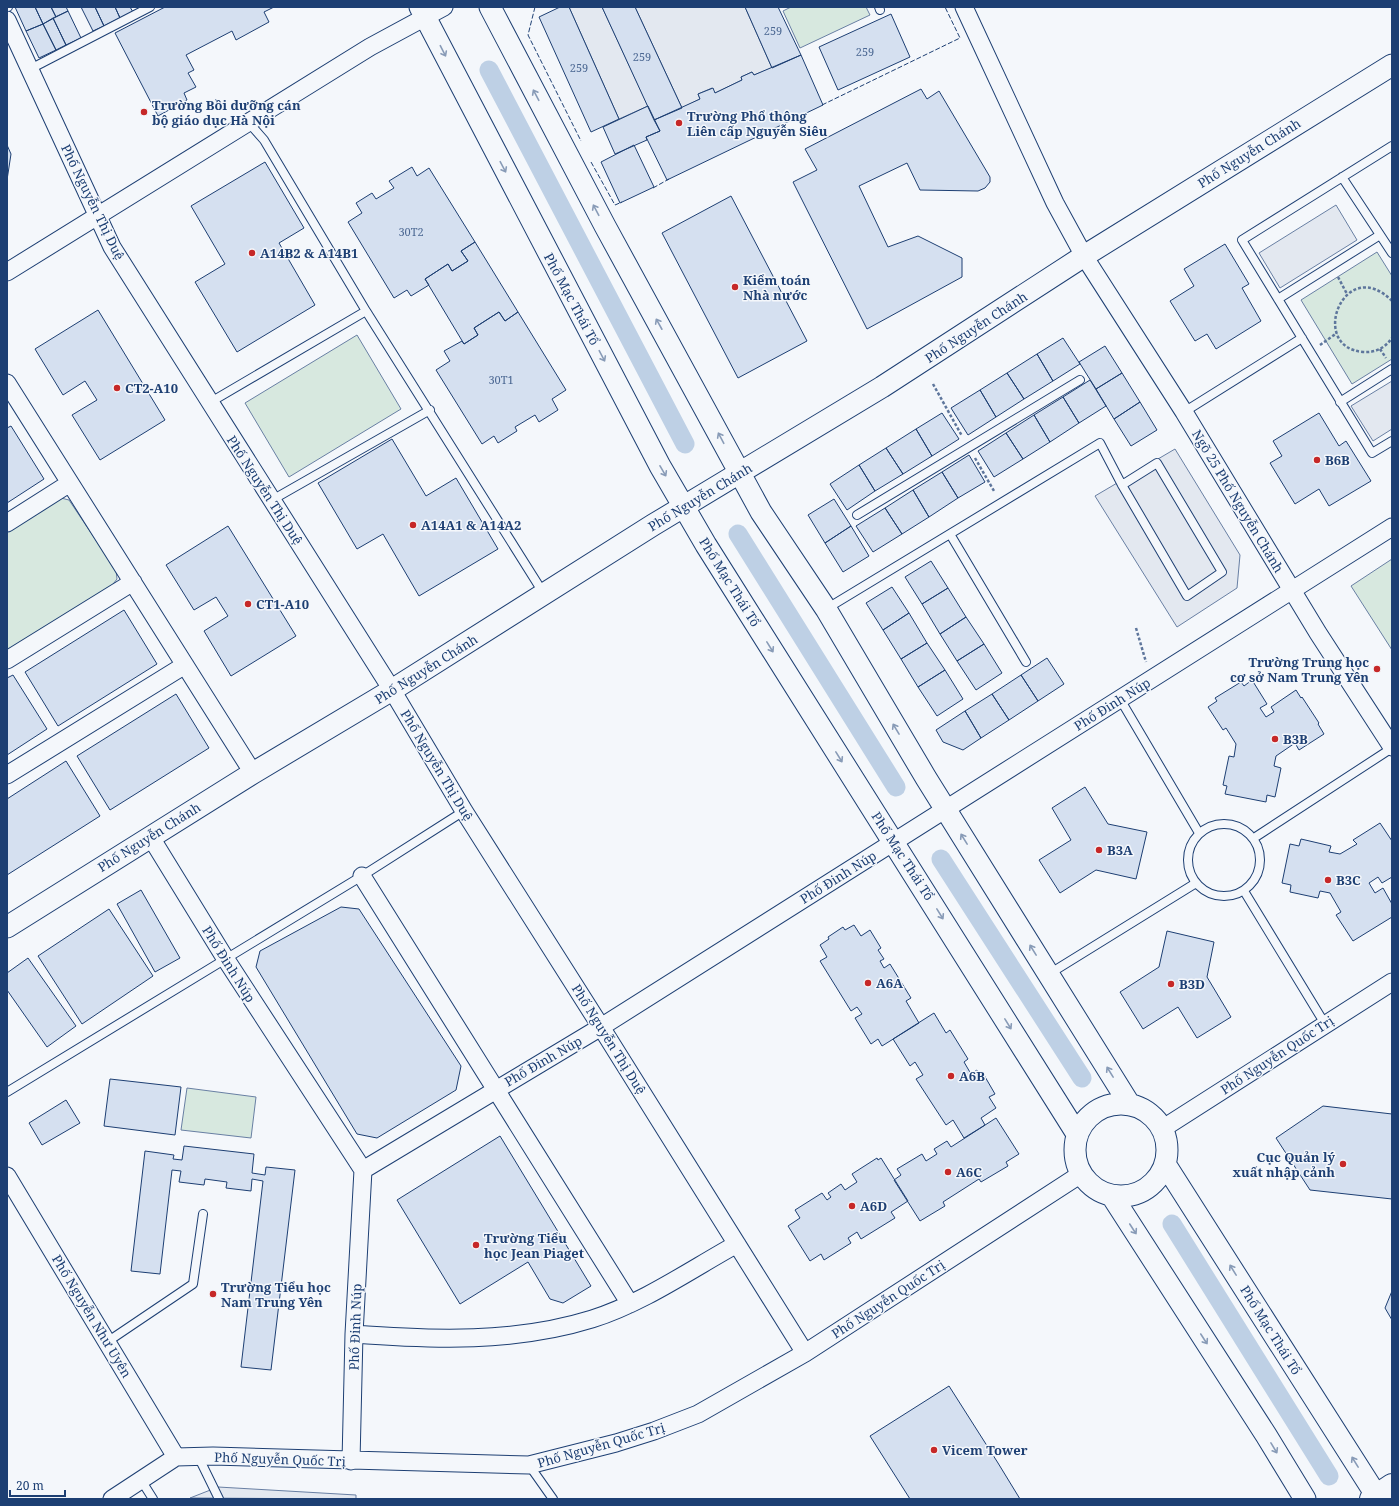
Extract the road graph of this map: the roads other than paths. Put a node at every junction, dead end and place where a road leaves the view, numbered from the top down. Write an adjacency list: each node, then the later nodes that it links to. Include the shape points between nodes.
1 (150, 7): 7 (lane)
2 (490, 7): 28 (street, one-way to 2, via 605,226)
3 (964, 7): 14 (street, Ngõ 25 Phố Nguyễn Chánh, via 1055,203)
4 (430, 10): 8 (street); 32 (street, Phố Mạc Thái Tổ, one-way to 32, via 656,459)
5 (7, 20): 7 (street, Phố Nguyễn Thị Duệ)
6 (1392, 65): 14 (street, Phố Nguyễn Chánh)
7 (30, 67): 11 (street, Phố Nguyễn Thị Duệ)
8 (249, 123): 11 (street); 17 (lane, via 264,140)
9 (1392, 146): 10 (lane)
10 (1342, 177): 12 (lane); 16 (lane, via 1242,240)
11 (98, 216): 15 (street); 23 (street, Phố Nguyễn Thị Duệ, via 112,247)
12 (1380, 235): 13 (lane); 16 (lane)
13 (1392, 253)
14 (1084, 256): 26 (street, Ngõ 25 Phố Nguyễn Chánh); 28 (street, Phố Nguyễn Chánh, via 882,388)
15 (7, 272)
16 (1278, 299): 18 (lane)
17 (366, 311): 23 (lane); 25 (lane)
18 (1302, 338): 22 (lane); 26 (lane)
19 (1392, 369): 22 (lane)
20 (1080, 380): 33 (lane)
21 (7, 383): 24 (street)
22 (1340, 402): 27 (lane, via 1372,453)
23 (209, 403): 31 (street, Phố Nguyễn Thị Duệ)
24 (13, 407): 29 (street)
25 (430, 410): 31 (lane); 39 (lane)
26 (1184, 412): 38 (street, Ngõ 25 Phố Nguyễn Chánh)
27 (1392, 441)
28 (740, 472): 32 (street, Phố Nguyễn Chánh); 40 (street, via 761,512)
29 (70, 483): 34 (street); 37 (street)
30 (1122, 485): 30 (lane, via 1187,596 1222,572 1157,463); 36 (lane, via 1100,443)
31 (272, 500): 44 (street, Phố Nguyễn Thị Duệ)
32 (684, 506): 39 (street, Phố Nguyễn Chánh); 54 (street, Phố Mạc Thái Tổ, one-way to 54)
33 (857, 515)
34 (7, 522)
35 (1392, 527): 38 (street, Phố Đinh Núp)
36 (950, 534): 40 (lane); 42 (lane)
37 (133, 582): 41 (street); 43 (street)
38 (1292, 590): 45 (street, Phố Đinh Núp); 46 (street, Ngõ 25 Phố Nguyễn Chánh)
39 (544, 594): 44 (street, Phố Nguyễn Chánh)
40 (826, 609): 49 (street, one-way to 40)
41 (7, 660)
42 (1026, 662)
43 (185, 665): 47 (street); 48 (street)
44 (392, 690): 47 (street, Phố Nguyễn Chánh); 50 (street, Phố Nguyễn Thị Duệ)
45 (1120, 700): 49 (street, Phố Đinh Núp); 51 (lane)
46 (1392, 748): 53 (lane)
47 (252, 772): 52 (street, Phố Nguyễn Chánh)
48 (7, 775)
49 (945, 809): 54 (street, Phố Đinh Núp); 60 (street, one-way to 49)
50 (464, 811): 55 (lane); 63 (street, Phố Nguyễn Thị Duệ)
51 (1199, 833): 53 (lane, via 1212,825 1227,823 1242,828); 56 (lane, via 1191,844 1188,857 1190,871)
52 (150, 836): 58 (street, Phố Nguyễn Chánh); 59 (street, Phố Đinh Núp)
53 (1254, 838): 57 (lane, via 1261,862 1256,878)
54 (894, 841): 63 (street, Phố Đinh Núp); 68 (street, Phố Mạc Thái Tổ, one-way to 68)
55 (362, 876): 59 (lane); 64 (street)
56 (1196, 883): 57 (lane, via 1214,895 1225,896); 60 (lane)
57 (1244, 891): 62 (lane)
58 (7, 927)
59 (225, 958): 65 (lane); 70 (street, Phố Đinh Núp)
60 (1048, 974): 66 (street, one-way to 60)
61 (1392, 982): 62 (street, Phố Nguyễn Quốc Trị)
62 (1325, 1024): 67 (street, Phố Nguyễn Quốc Trị)
63 (601, 1027): 64 (street, Phố Đinh Núp); 75 (street, Phố Nguyễn Thị Duệ)
64 (496, 1089): 70 (street, Phố Đinh Núp); 76 (street)
65 (7, 1092)
66 (1130, 1105): 67 (street, via 1149,1113); 68 (street, via 1110,1105 1098,1110 1087,1118)
67 (1162, 1129): 69 (street, via 1167,1143)
68 (1077, 1134): 71 (street, via 1074,1144 1075,1160)
69 (1165, 1164): 73 (street, via 1158,1179 1145,1190 1129,1196); 85 (street, Phố Mạc Thái Tổ, one-way to 69)
70 (362, 1170): 77 (street, Phố Đinh Núp)
71 (1080, 1174): 73 (street, via 1089,1185); 79 (street, Phố Nguyễn Quốc Trị)
72 (7, 1176): 78 (street, Phố Nguyễn Như Uyên)
73 (1112, 1196): 90 (street, one-way to 90)
74 (204, 1214): 78 (lane, via 193,1284)
75 (737, 1244): 76 (street); 79 (street, Phố Nguyễn Thị Duệ)
76 (630, 1304): 77 (street, via 570,1325 511,1335 427,1339)
77 (354, 1334): 82 (street, Phố Đinh Núp)
78 (107, 1342): 81 (street, Phố Nguyễn Như Uyên)
79 (805, 1353): 83 (street, Phố Nguyễn Quốc Trị, via 698,1414 616,1443)
80 (198, 1456): 81 (street, Phố Nguyễn Quốc Trị); 82 (street, Phố Nguyễn Quốc Trị); 88 (lane)
81 (176, 1457): 84 (street)
82 (351, 1461): 83 (street, Phố Nguyễn Quốc Trị)
83 (529, 1465): 89 (lane)
84 (141, 1480): 86 (street); 87 (lane)
85 (1380, 1493)
86 (112, 1499)
87 (153, 1499)
88 (219, 1499)
89 (552, 1499)
90 (1305, 1499)

